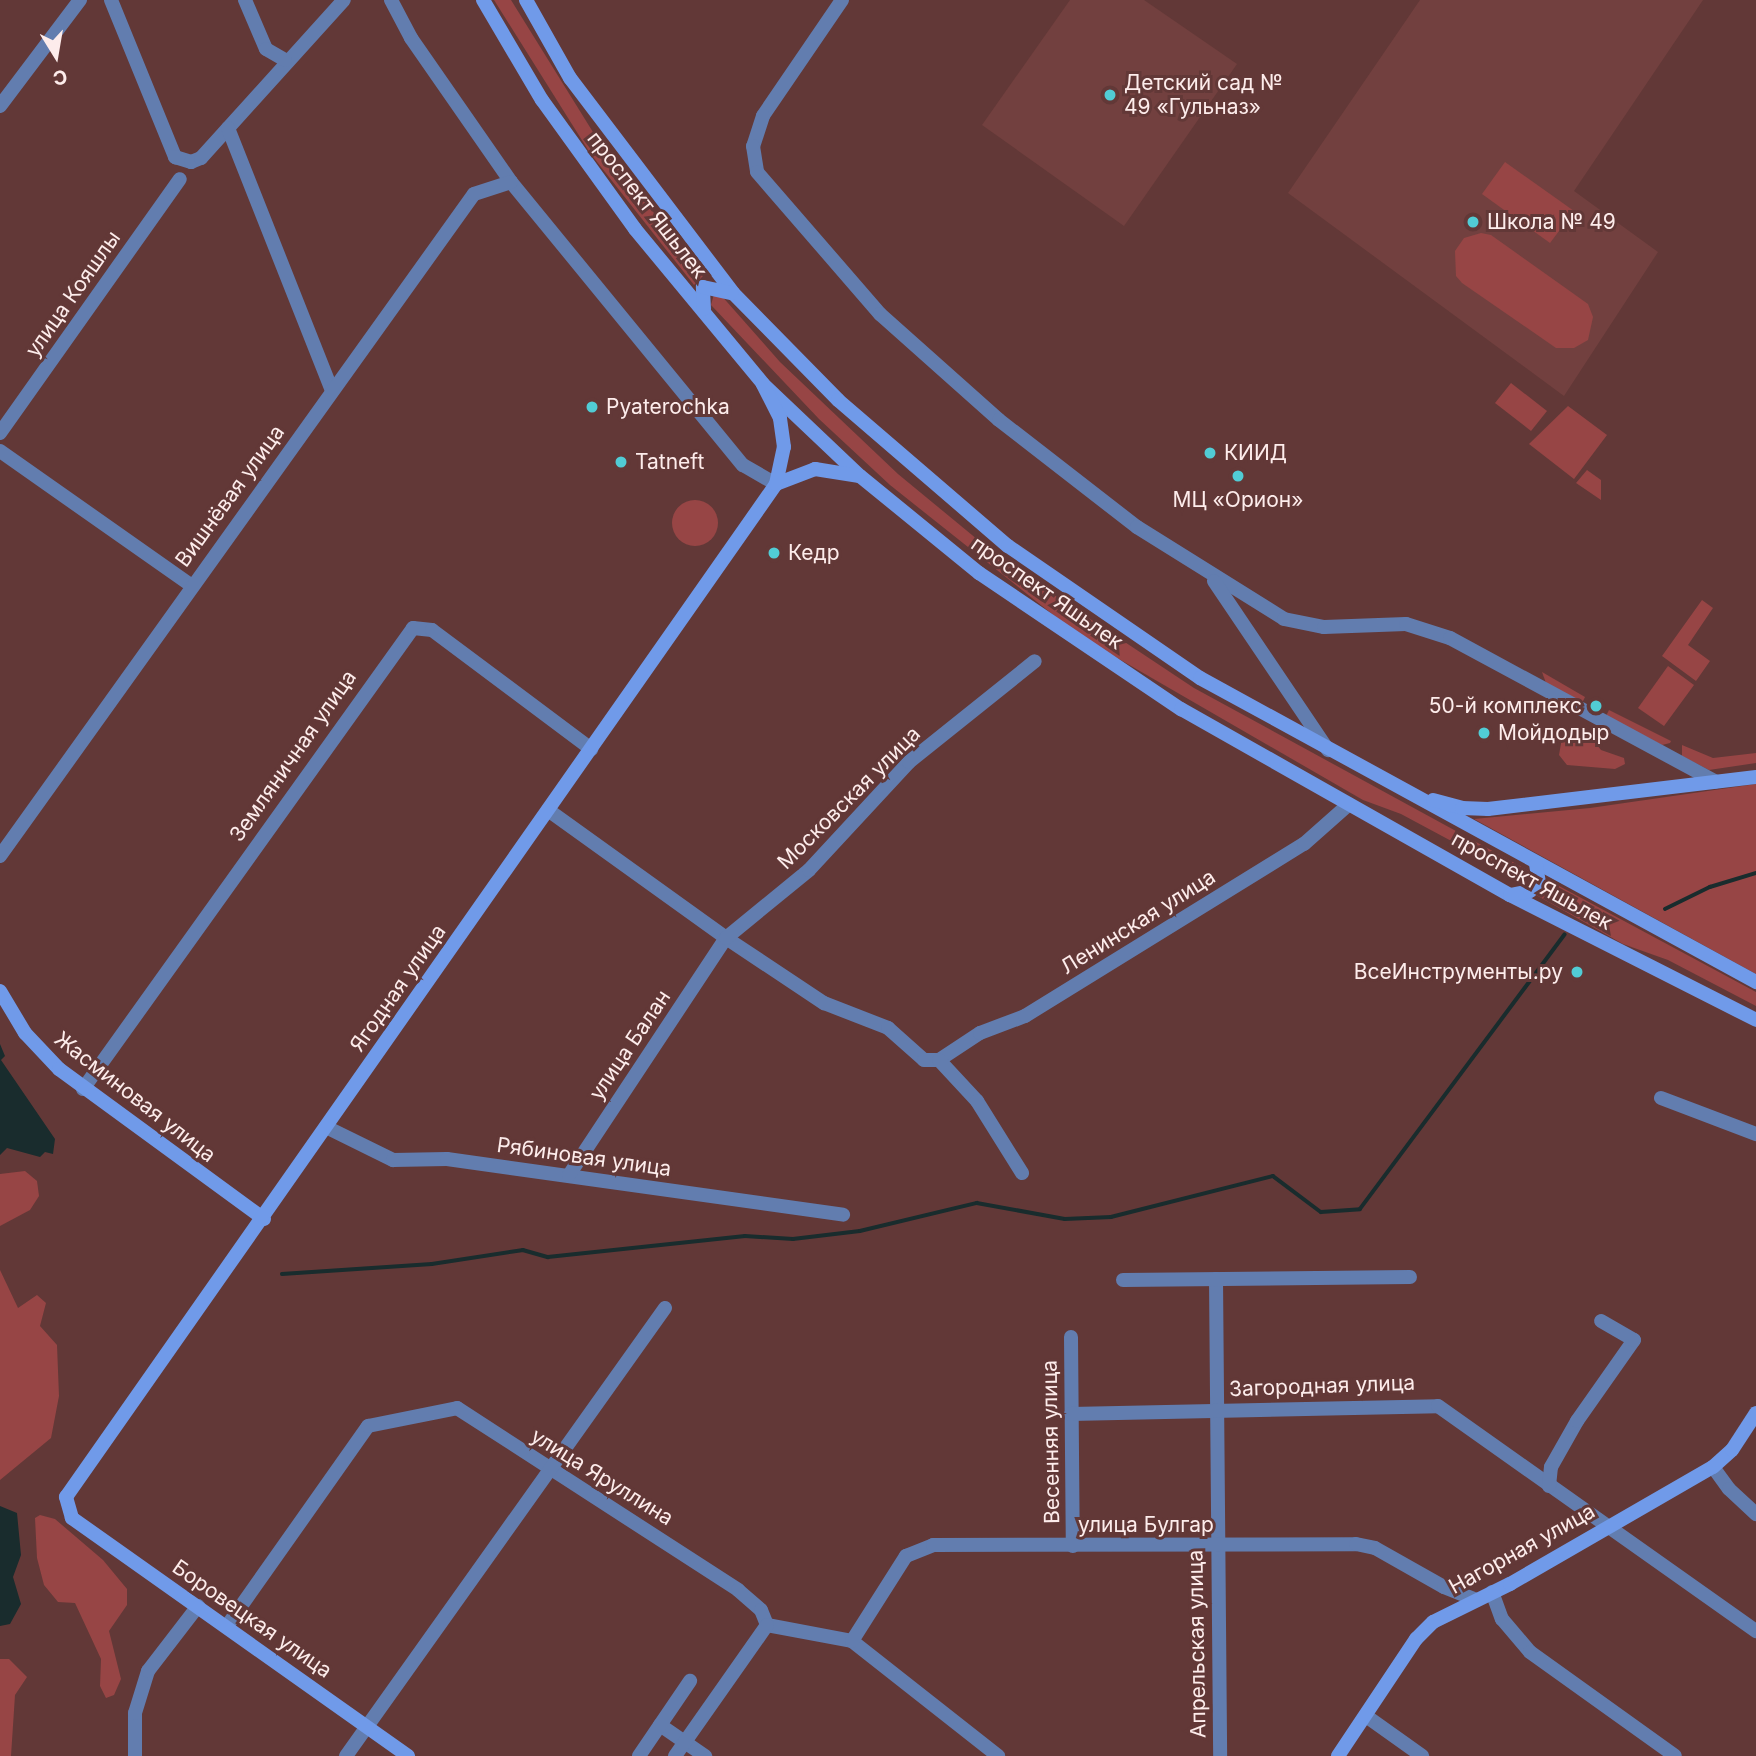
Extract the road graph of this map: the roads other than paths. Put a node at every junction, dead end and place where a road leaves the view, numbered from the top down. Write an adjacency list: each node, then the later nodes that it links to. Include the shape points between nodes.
1 (80, 0): 10 (street)
2 (111, 0): 11 (street, via 175,157 191,162 201,158)
3 (245, 0): 9 (street, via 266,49)
4 (344, 0): 9 (street)
5 (391, 0): 13 (street, via 411,38)
6 (483, 0): 15 (main road, проспект Яшьлек, via 542,100 635,229)
7 (526, 0): 14 (main road, проспект Яшьлек, via 570,78)
8 (842, 0): 22 (street, via 756,132 753,158 766,187 880,314 999,421 1137,527)
9 (285, 60): 11 (street)
10 (0, 106)
11 (228, 128): 17 (street)
12 (180, 179): 18 (street, улица Кояшлы)
13 (511, 182): 17 (street, Вишнёвая улица, via 474,194); 21 (street, via 743,465)
14 (733, 293): 15 (main road, via 703,287); 26 (main road, проспект Яшьлек, via 838,400 1008,546 1200,678)
15 (705, 312): 16 (main road, проспект Яшьлек)
16 (763, 384): 20 (main road, проспект Яшьлек); 21 (main road, via 781,428 783,447)
17 (332, 391): 23 (street, Вишнёвая улица)
18 (0, 433)
19 (0, 451): 23 (street)
20 (860, 476): 21 (main road, via 815,469); 30 (main road, проспект Яшьлек, via 1060,632 1181,709)
21 (776, 484): 25 (main road, Ягодная улица)
22 (1212, 577): 26 (street); 28 (street, via 1299,624 1324,628 1384,621 1450,638)
23 (192, 586): 32 (street, Вишнёвая улица)
24 (1035, 661): 35 (street, Московская улица, via 909,762 809,870)
25 (591, 749): 31 (main road, Ягодная улица); 40 (street, Земляничная улица, via 432,630 413,628)
26 (1328, 750): 29 (main road, проспект Яшьлек)
27 (1756, 777): 28 (main road)
28 (1716, 782): 29 (main road, via 1488,808 1462,808)
29 (1408, 792): 33 (main road, проспект Яшьлек)
30 (1349, 804): 34 (main road, проспект Яшьлек); 39 (street, Ленинская улица, via 1304,844 1025,1016 980,1033)
31 (548, 810): 35 (street); 42 (main road, Ягодная улица)
32 (0, 856)
33 (1536, 865): 34 (main road, via 1538,883 1530,891); 36 (main road, проспект Яшьлек)
34 (1510, 895): 38 (main road, проспект Яшьлек)
35 (726, 938): 39 (street, via 824,1003 888,1028 925,1060); 45 (street, улица Балан)
36 (1756, 982)
37 (0, 991): 40 (main road, Жасминовая улица, via 42,1054)
38 (1756, 1020)
39 (939, 1060): 44 (street, via 976,1101)
40 (83, 1089): 47 (main road, Жасминовая улица)
41 (1661, 1098): 43 (street)
42 (326, 1127): 45 (street, Рябиновая улица, via 393,1160 447,1159); 47 (main road, Ягодная улица)
43 (1756, 1134)
44 (1022, 1172)
45 (569, 1175): 46 (street, Рябиновая улица)
46 (843, 1215)
47 (264, 1219): 61 (main road, Ягодная улица, via 70,1487 66,1508)
48 (1410, 1277): 49 (street)
49 (1216, 1279): 50 (street); 54 (street, Апрельская улица)
50 (1123, 1280)
51 (665, 1308): 58 (street)
52 (1601, 1321): 59 (street, via 1634,1340 1551,1467)
53 (1072, 1337): 56 (street, Весенняя улица)
54 (1215, 1411): 56 (street, Загородная улица); 59 (street, Загородная улица, via 1438,1406); 64 (street, Апрельская улица)
55 (1756, 1413): 57 (main road, Нагорная улица, via 1732,1450)
56 (1071, 1414): 63 (street, Весенняя улица)
57 (1713, 1467): 60 (street); 62 (main road, Нагорная улица)
58 (548, 1469): 68 (street, улица Яруллина, via 738,1590 761,1610); 69 (street, улица Яруллина, via 457,1408 368,1426); 75 (street)
59 (1549, 1486): 62 (street, Загородная улица)
60 (1756, 1514)
61 (72, 1518): 67 (main road, Боровецкая улица)
62 (1606, 1526): 65 (main road, Нагорная улица); 70 (street, Загородная улица)
63 (1073, 1546): 64 (street, улица Булгар); 71 (street, улица Булгар, via 919,1547 906,1556)
64 (1217, 1546): 66 (street, улица Булгар, via 1356,1544 1375,1548); 84 (street, Апрельская улица)
65 (1492, 1592): 66 (main road, Нагорная улица); 87 (street, via 1502,1619 1530,1652)
66 (1476, 1600): 73 (main road, Нагорная улица, via 1433,1622 1416,1639)
67 (198, 1606): 69 (main road, Боровецкая улица); 77 (street, via 148,1671 135,1713)
68 (767, 1625): 71 (street); 76 (street)
69 (227, 1626): 75 (main road, Боровецкая улица)
70 (1756, 1631)
71 (852, 1641): 83 (street)
72 (690, 1681): 74 (street)
73 (1366, 1716): 85 (main road, Нагорная улица); 86 (street)
74 (660, 1725): 76 (street); 80 (street)
75 (367, 1727): 78 (street); 79 (main road, Боровецкая улица)
76 (685, 1742): 81 (street); 82 (street)
77 (135, 1756)
78 (346, 1756)
79 (408, 1756)
80 (639, 1756)
81 (675, 1756)
82 (705, 1756)
83 (998, 1756)
84 (1220, 1756)
85 (1338, 1756)
86 (1422, 1756)
87 (1675, 1756)

